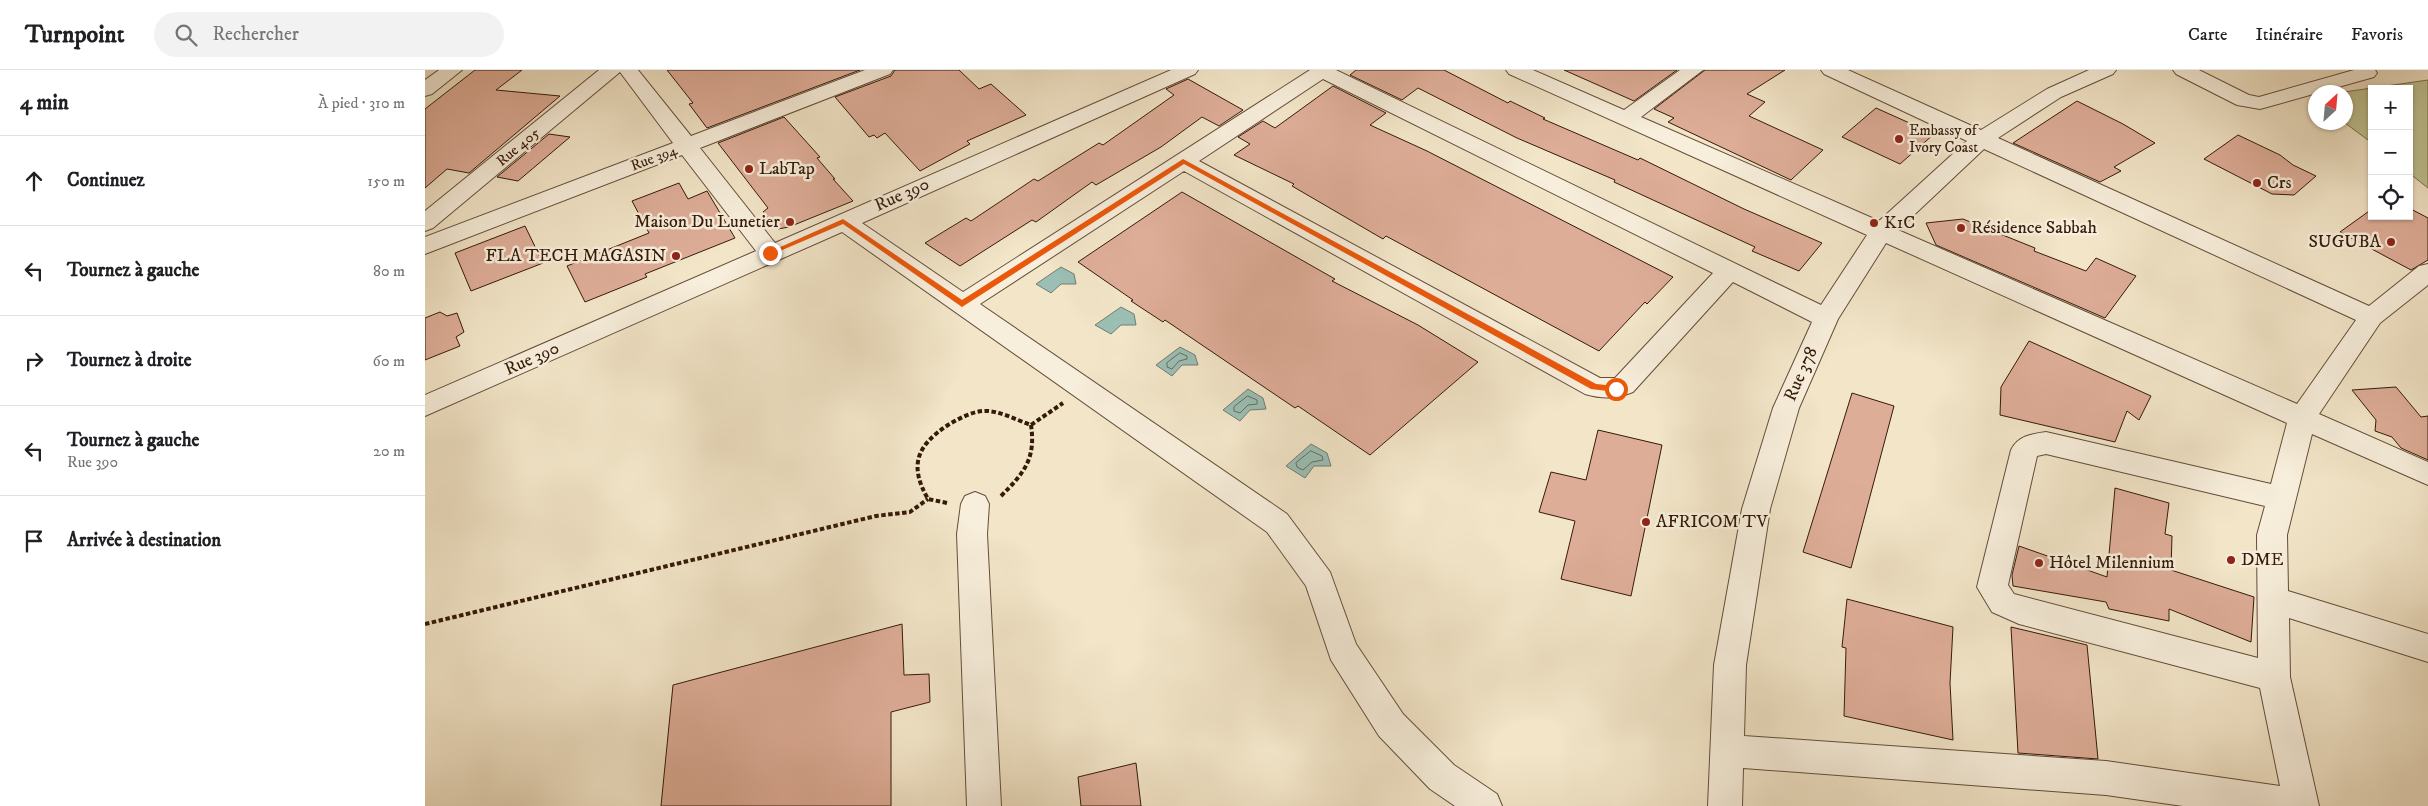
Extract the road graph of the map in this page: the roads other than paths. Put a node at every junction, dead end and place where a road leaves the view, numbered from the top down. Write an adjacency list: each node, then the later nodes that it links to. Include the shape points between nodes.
1 (452, 70): 14 (street)
2 (611, 70): 20 (street, Rue 405)
3 (656, 70): 13 (street)
4 (883, 70): 17 (street, Rue 394)
5 (1188, 70): 19 (street, Rue 390)
6 (1516, 70): 15 (street)
7 (1693, 70): 15 (street)
8 (1831, 70): 16 (street)
9 (2106, 70): 16 (street, Rue 378, via 2054,93)
10 (2183, 70): 11 (street, via 2244,101 2260,103 2367,73)
11 (2365, 70)
12 (1321, 71): 18 (street); 24 (street)
13 (631, 74): 17 (street)
14 (425, 90)
15 (1626, 118): 21 (street)
16 (1982, 139): 21 (street, Rue 378); 27 (street)
17 (686, 146): 22 (street, Rue 394); 23 (street)
18 (1183, 161): 24 (street, via 1600,388 1616,389 1624,385); 26 (street)
19 (843, 221): 23 (street, Rue 390); 26 (street)
20 (425, 223)
21 (1881, 232): 28 (street, Rue 378); 30 (street)
22 (425, 246)
23 (770, 253): 29 (street, Rue 390)
24 (1729, 271): 28 (street)
25 (2428, 272): 27 (street)
26 (962, 304): 39 (street, via 1277,523 1319,581 1342,650 1391,725 1442,777)
27 (2371, 317): 30 (street)
28 (1826, 318): 37 (street, Rue 378, via 1786,408 1756,509 1730,665)
29 (425, 406)
30 (2302, 418): 31 (street); 32 (street)
31 (2428, 474)
32 (2282, 498): 34 (street, via 2272,535); 36 (street, via 2046,443 2033,445 2025,450 1992,587 2003,603 2019,610)
33 (975, 504): 38 (street, via 972,534)
34 (2273, 600): 35 (street); 36 (street)
35 (2428, 648)
36 (2275, 677): 41 (street)
37 (1727, 751): 40 (street, Rue 378); 41 (street, via 2106,778)
38 (984, 806)
39 (1485, 806)
40 (1725, 806)
41 (2302, 806)

